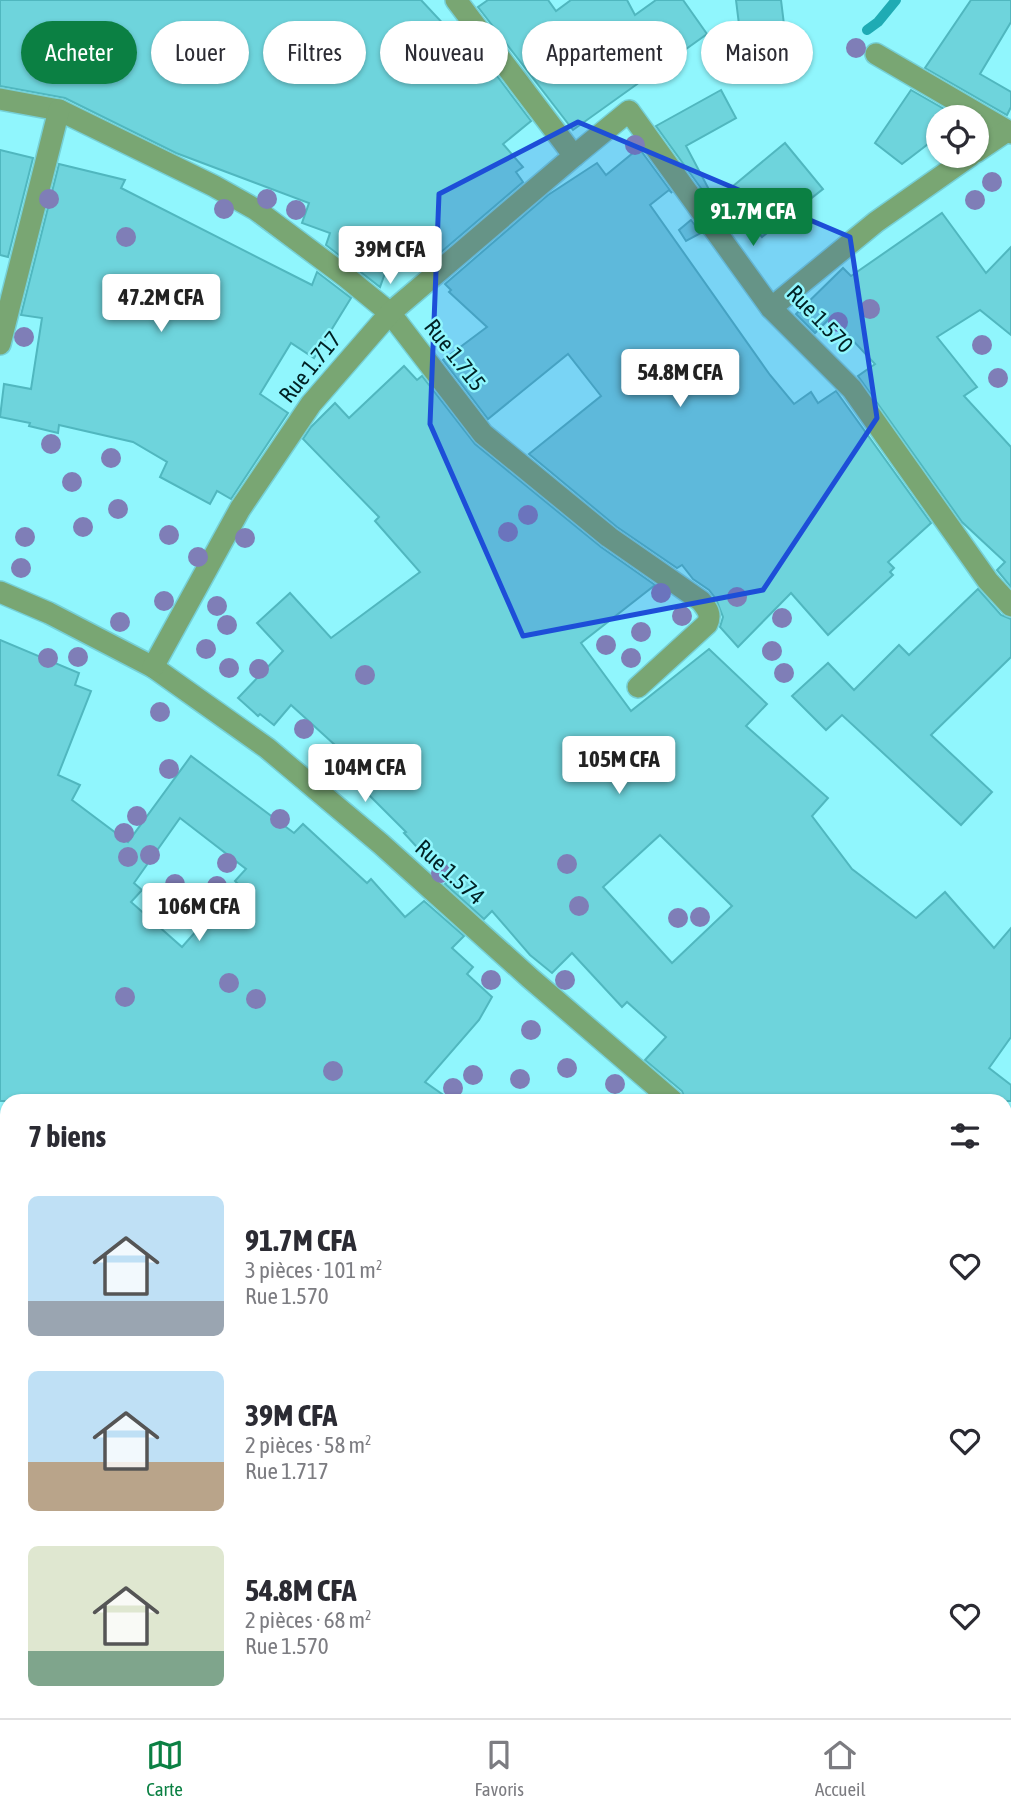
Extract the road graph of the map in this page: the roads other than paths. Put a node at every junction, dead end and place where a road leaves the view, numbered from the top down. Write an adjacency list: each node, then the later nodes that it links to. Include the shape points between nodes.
1 (456, 0): 7 (street)
2 (876, 54): 5 (street)
3 (0, 99): 4 (street, Rue 1.715)
4 (59, 110): 10 (street, Rue 1.715, via 255,209); 11 (street)
5 (1009, 132): 6 (street)
6 (989, 144)
7 (574, 156): 9 (street, Rue 1.570, via 629,111); 10 (street, Rue 1.717)
8 (953, 168): 9 (street, via 876,222)
9 (771, 308): 13 (street, Rue 1.570, via 852,389)
10 (390, 313): 14 (street, Rue 1.717, via 311,404 240,509); 15 (street, Rue 1.715, via 483,434 708,610 707,624)
11 (0, 344)
12 (0, 592): 14 (street, Rue 1.574)
13 (1011, 607)
14 (153, 667): 16 (street, Rue 1.574, via 277,757)
15 (638, 687)
16 (665, 1094)

